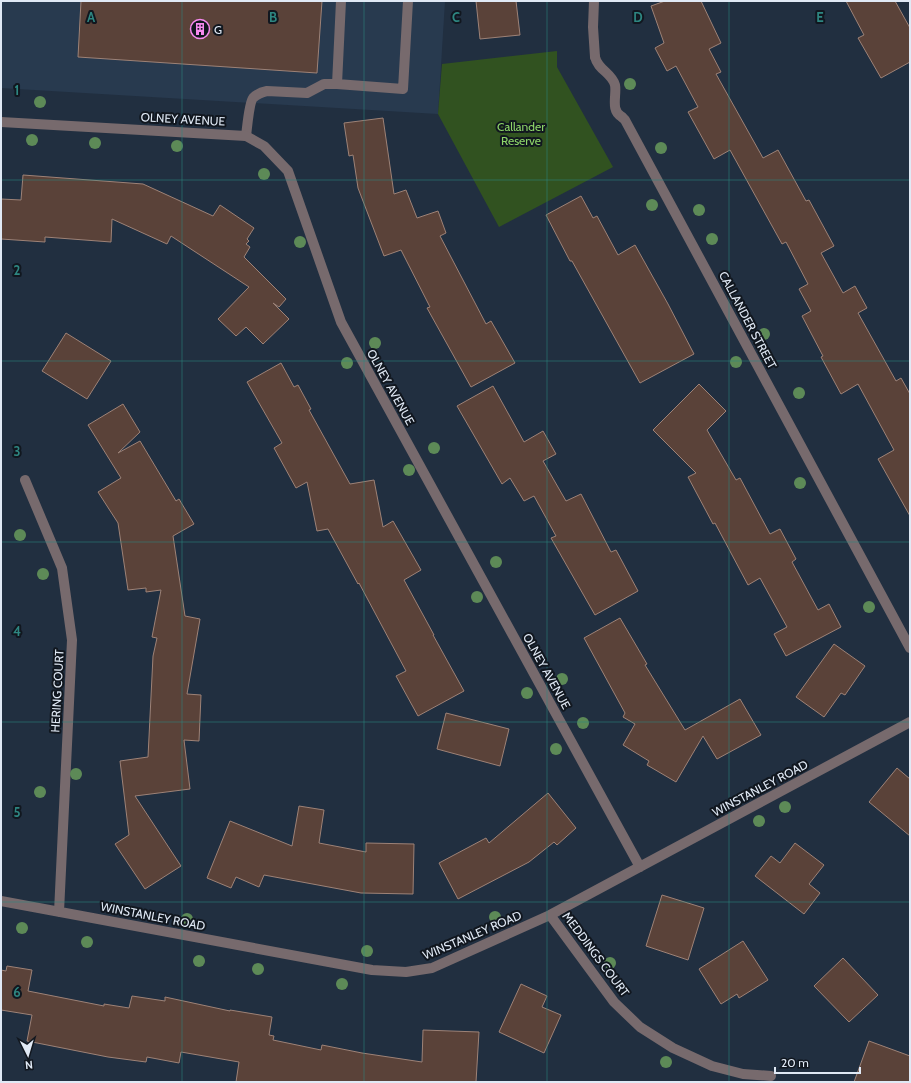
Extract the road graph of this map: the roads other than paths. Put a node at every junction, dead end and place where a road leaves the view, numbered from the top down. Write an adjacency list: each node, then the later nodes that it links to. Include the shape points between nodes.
1 (341, 1): 4 (street)
2 (408, 1): 4 (street, via 403,89)
3 (594, 1): 8 (street, CALLANDER STREET, via 595,57 614,83 617,114 626,120)
4 (337, 84): 6 (street, via 324,84 307,93 261,92 251,102)
5 (1, 122): 6 (street, OLNEY AVENUE)
6 (246, 136): 10 (street, OLNEY AVENUE, via 264,146 288,170 341,322)
7 (25, 480): 12 (street, HERING COURT, via 62,568 72,640)
8 (910, 648)
9 (910, 722): 10 (street, WINSTANLEY ROAD)
10 (640, 867): 13 (street, WINSTANLEY ROAD)
11 (1, 901): 12 (street, WINSTANLEY ROAD)
12 (59, 912): 13 (street, WINSTANLEY ROAD, via 372,970 406,972 432,968)
13 (550, 915): 14 (street, MEDDINGS COURT, via 614,1002 640,1027 673,1048 712,1066 743,1074)
14 (771, 1076)

